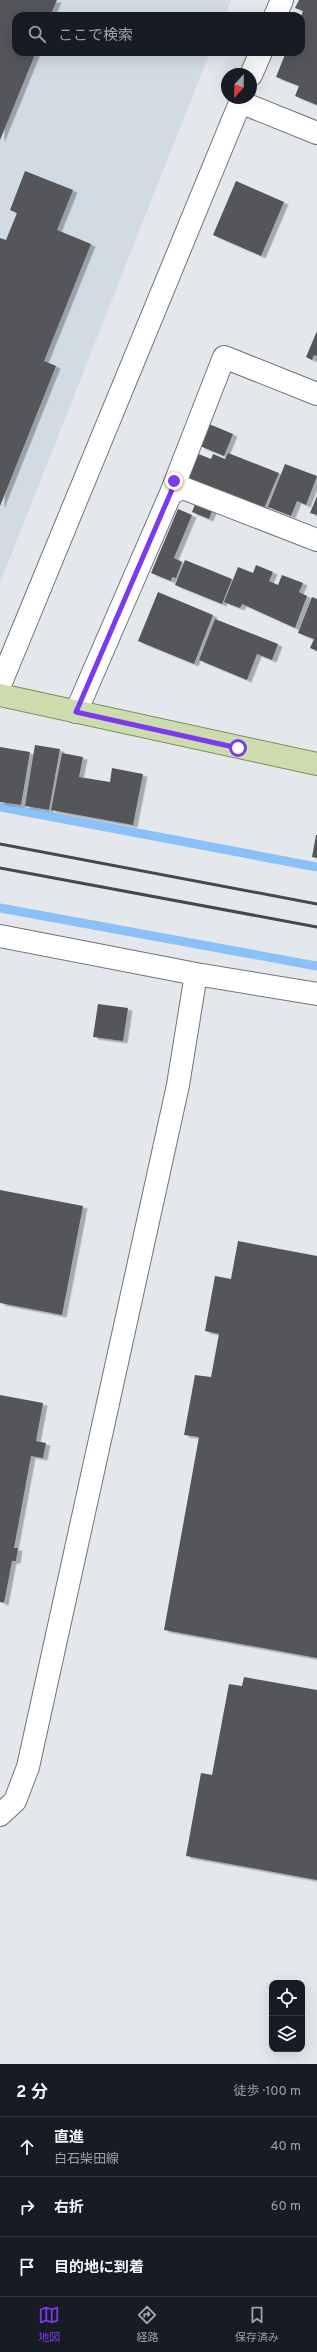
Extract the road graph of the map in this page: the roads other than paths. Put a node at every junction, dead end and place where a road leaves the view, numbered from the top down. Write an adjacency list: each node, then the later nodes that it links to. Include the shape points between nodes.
1 (282, 0): 2 (street)
2 (277, 12)
3 (259, 56): 4 (street)
4 (254, 68)
5 (239, 104): 11 (street)
6 (250, 104): 7 (street)
7 (317, 134)
8 (317, 394): 9 (street, via 224,357)
9 (171, 492): 10 (street, via 183,488); 13 (street)
10 (317, 540)
11 (0, 685)
12 (0, 694): 13 (main road)
13 (76, 712): 14 (main road)
14 (317, 764)
15 (0, 936): 16 (street)
16 (196, 974): 17 (street); 18 (street, via 178,1085 28,1767 15,1801)
17 (317, 994)
18 (0, 1816)

